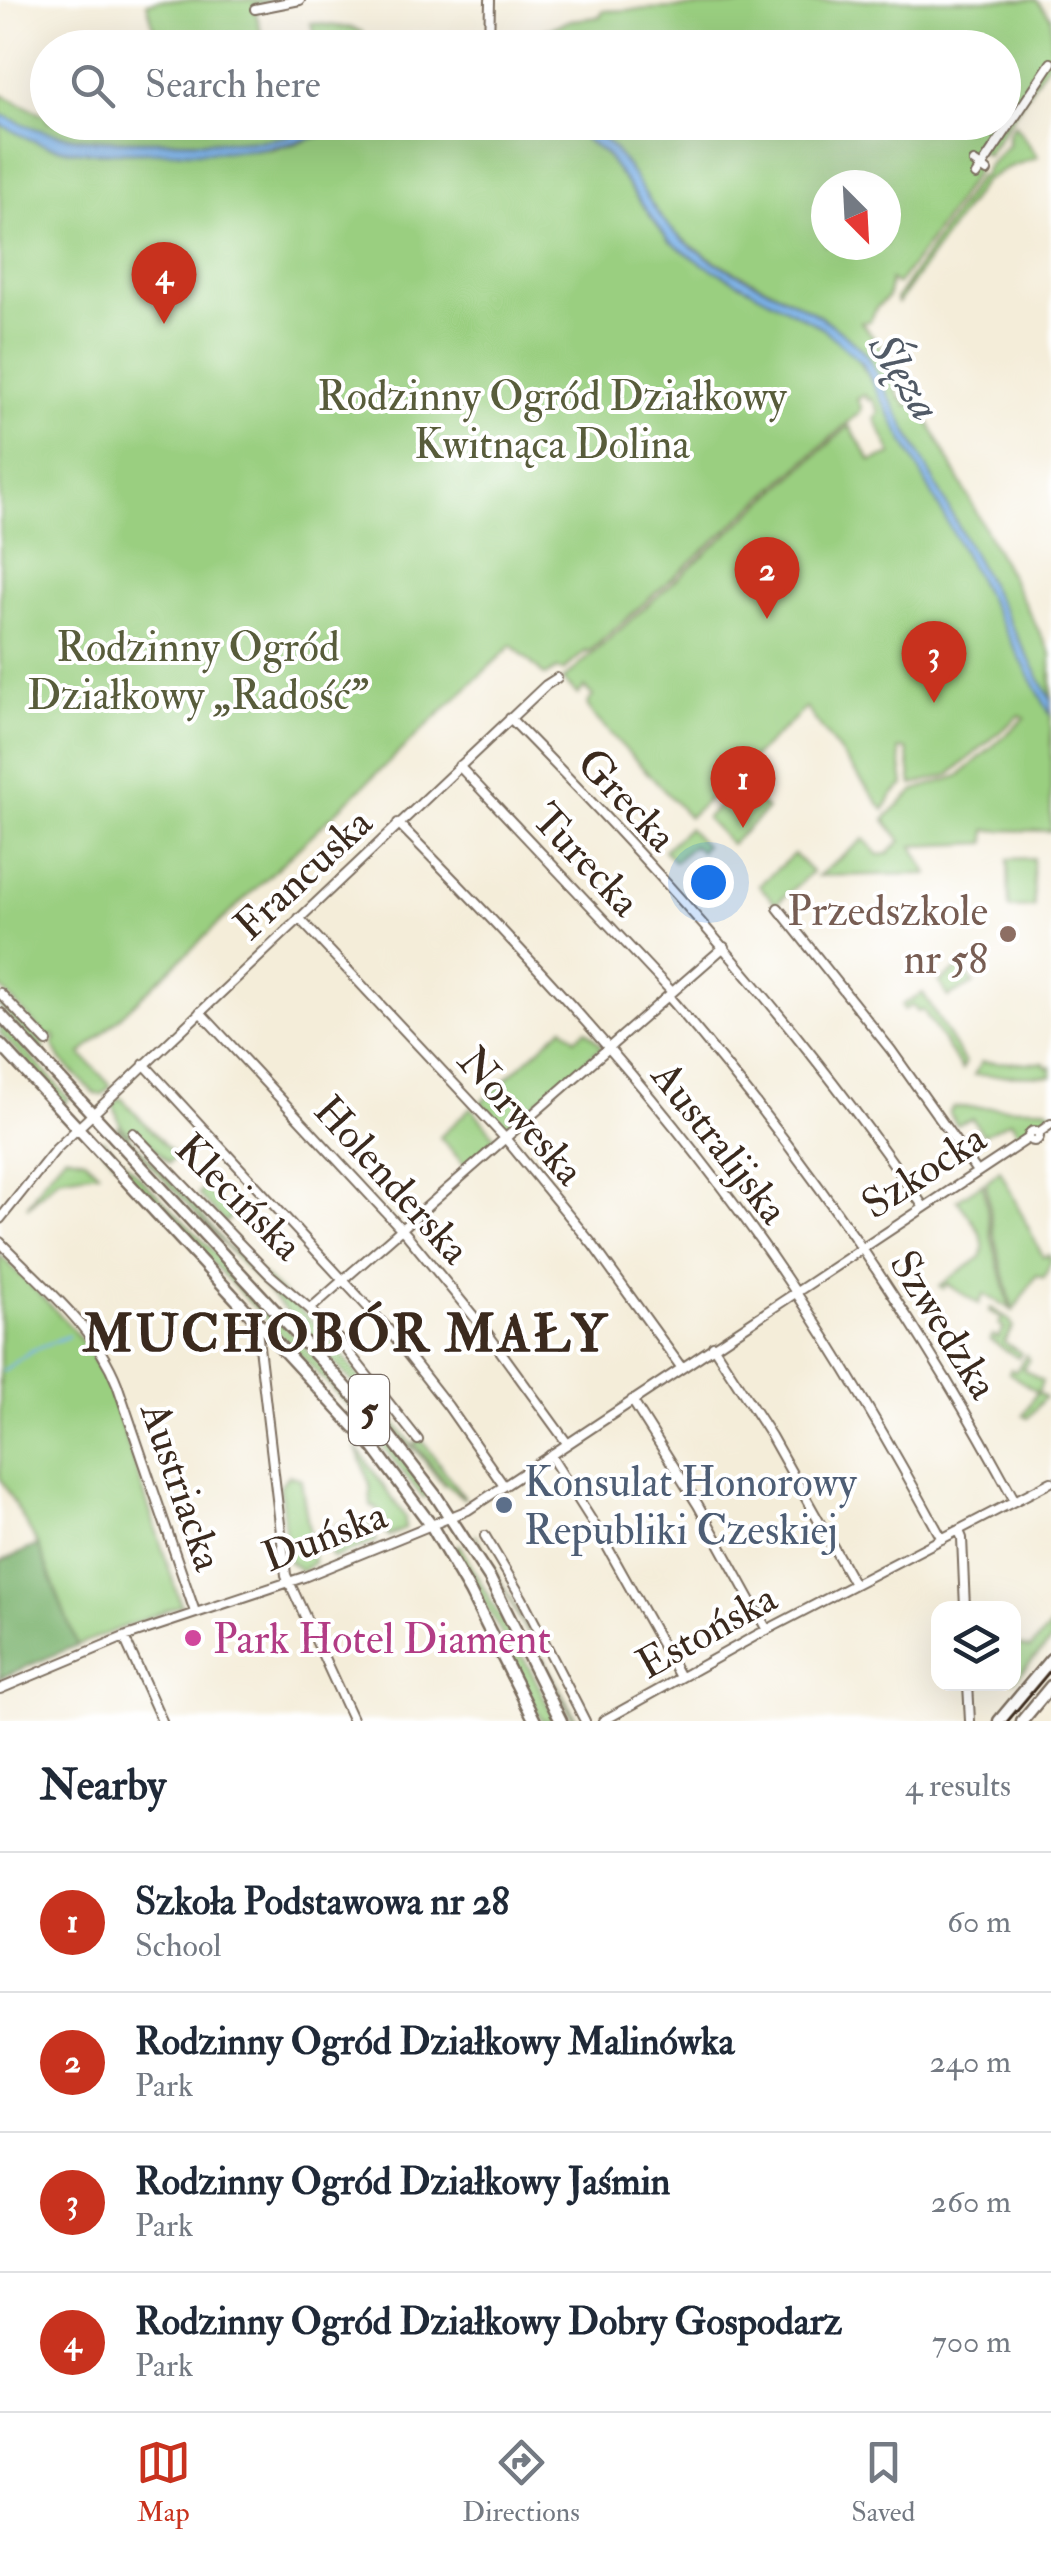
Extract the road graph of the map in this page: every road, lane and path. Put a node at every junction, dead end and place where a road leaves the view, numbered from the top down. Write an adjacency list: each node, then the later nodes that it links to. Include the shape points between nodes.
1 (300, 0): 3 (street)
2 (490, 0): 4 (street)
3 (255, 8)
4 (489, 30)
5 (1051, 63): 6 (street)
6 (1021, 108)
7 (999, 140): 8 (street)
8 (980, 169)
9 (558, 678): 10 (street, Francuska)
10 (510, 718): 11 (street, Francuska); 15 (street, Grecka)
11 (459, 766): 12 (street, Francuska); 17 (street, Turecka)
12 (398, 824): 14 (street, Francuska); 22 (street, Australijska)
13 (778, 908): 29 (street)
14 (299, 918): 18 (street, Francuska); 28 (street, Norweska)
15 (724, 947): 17 (street); 30 (street, Grecka)
16 (0, 992): 20 (street)
17 (670, 994): 22 (street); 34 (street, Szwedzka)
18 (200, 1012): 23 (street, Francuska); 32 (street, Holenderska)
19 (0, 1014): 24 (main road, 5)
20 (47, 1042)
21 (0, 1044): 26 (main road, 5)
22 (609, 1048): 28 (street); 36 (street, Australijska)
23 (144, 1064): 24 (street, Francuska); 35 (street)
24 (91, 1116): 26 (street, Francuska); 48 (main road, 5, via 351,1390)
25 (1051, 1124): 29 (street, Szkocka)
26 (78, 1128): 31 (street, Francuska); 38 (main road, 5)
27 (133, 1133): 37 (street, Klecińska)
28 (505, 1138): 32 (street); 40 (street, Norweska)
29 (976, 1170): 30 (street, Szkocka)
30 (923, 1206): 34 (street, Szkocka)
31 (0, 1219)
32 (401, 1228): 35 (street); 43 (street, Holenderska)
33 (0, 1242): 56 (street, Austriacka, via 104,1355)
34 (862, 1247): 36 (street, Szkocka); 47 (street, Szwedzka)
35 (344, 1278): 37 (street); 46 (street)
36 (795, 1291): 39 (street, Szkocka); 52 (street, Australijska)
37 (310, 1309): 42 (street, Klecińska)
38 (255, 1317): 49 (main road, 5, via 373,1446); 53 (street)
39 (714, 1346): 40 (street, Szkocka); 54 (street)
40 (681, 1367): 41 (street, Szkocka)
41 (632, 1400): 43 (street, Szkocka); 57 (street)
42 (418, 1440)
43 (567, 1444): 44 (street, Szkocka)
44 (550, 1455): 46 (street, Szkocka); 60 (street)
45 (1051, 1482): 47 (street, Estońska)
46 (504, 1486): 48 (street, Szkocka)
47 (1015, 1501): 50 (street, Estońska)
48 (450, 1517): 49 (street, Duńska); 67 (main road, 5)
49 (430, 1525): 53 (street, Duńska); 66 (main road, 5)
50 (958, 1530): 52 (street, Estońska); 55 (street)
51 (485, 1536): 68 (street)
52 (942, 1539): 54 (street, Estońska)
53 (288, 1582): 56 (street, Duńska); 65 (street)
54 (854, 1584): 57 (street, Estońska)
55 (965, 1601)
56 (195, 1612): 58 (street, Duńska)
57 (767, 1630): 60 (street, Estońska)
58 (124, 1637): 62 (street, Duńska); 64 (street)
59 (1051, 1659): 71 (main road)
60 (680, 1677): 69 (street, Estońska)
61 (1051, 1686): 72 (main road)
62 (0, 1688)
63 (968, 1691): 70 (street)
64 (162, 1721)
65 (353, 1721)
66 (536, 1721)
67 (562, 1721)
68 (586, 1721)
69 (603, 1721)
70 (970, 1721)
71 (999, 1721)
72 (1022, 1721)

